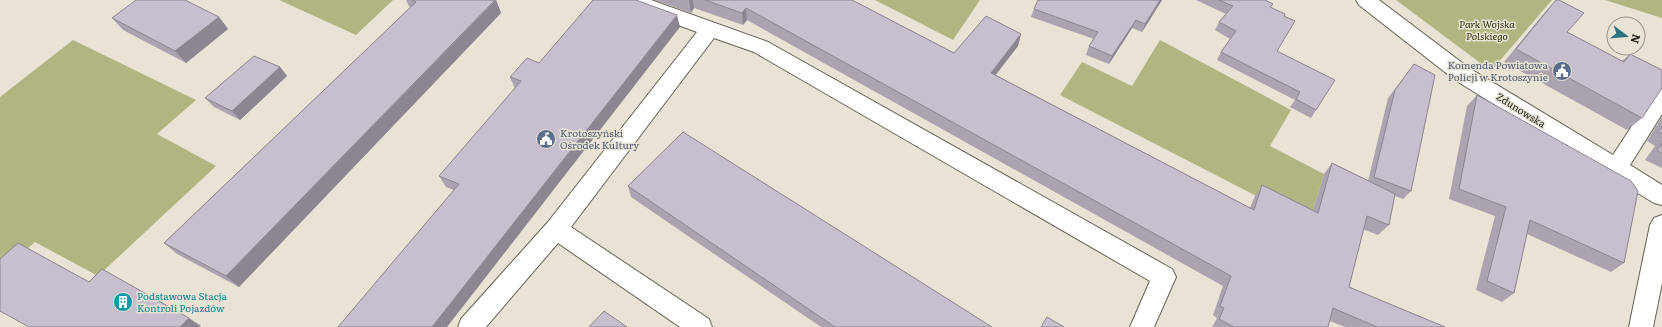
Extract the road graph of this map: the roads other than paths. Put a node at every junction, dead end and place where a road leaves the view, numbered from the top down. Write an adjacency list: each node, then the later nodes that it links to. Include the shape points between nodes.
1 (631, 0): 3 (street)
2 (1366, 0): 5 (street, Zdunowska, via 1462,74)
3 (710, 28): 8 (street); 11 (street, via 761,46 1164,277)
4 (1662, 97): 5 (street)
5 (1616, 168): 6 (street, Zdunowska)
6 (1662, 196)
7 (1662, 225): 12 (street)
8 (556, 229): 9 (street); 10 (street)
9 (470, 327)
10 (700, 327)
11 (1142, 327)
12 (1641, 327)

